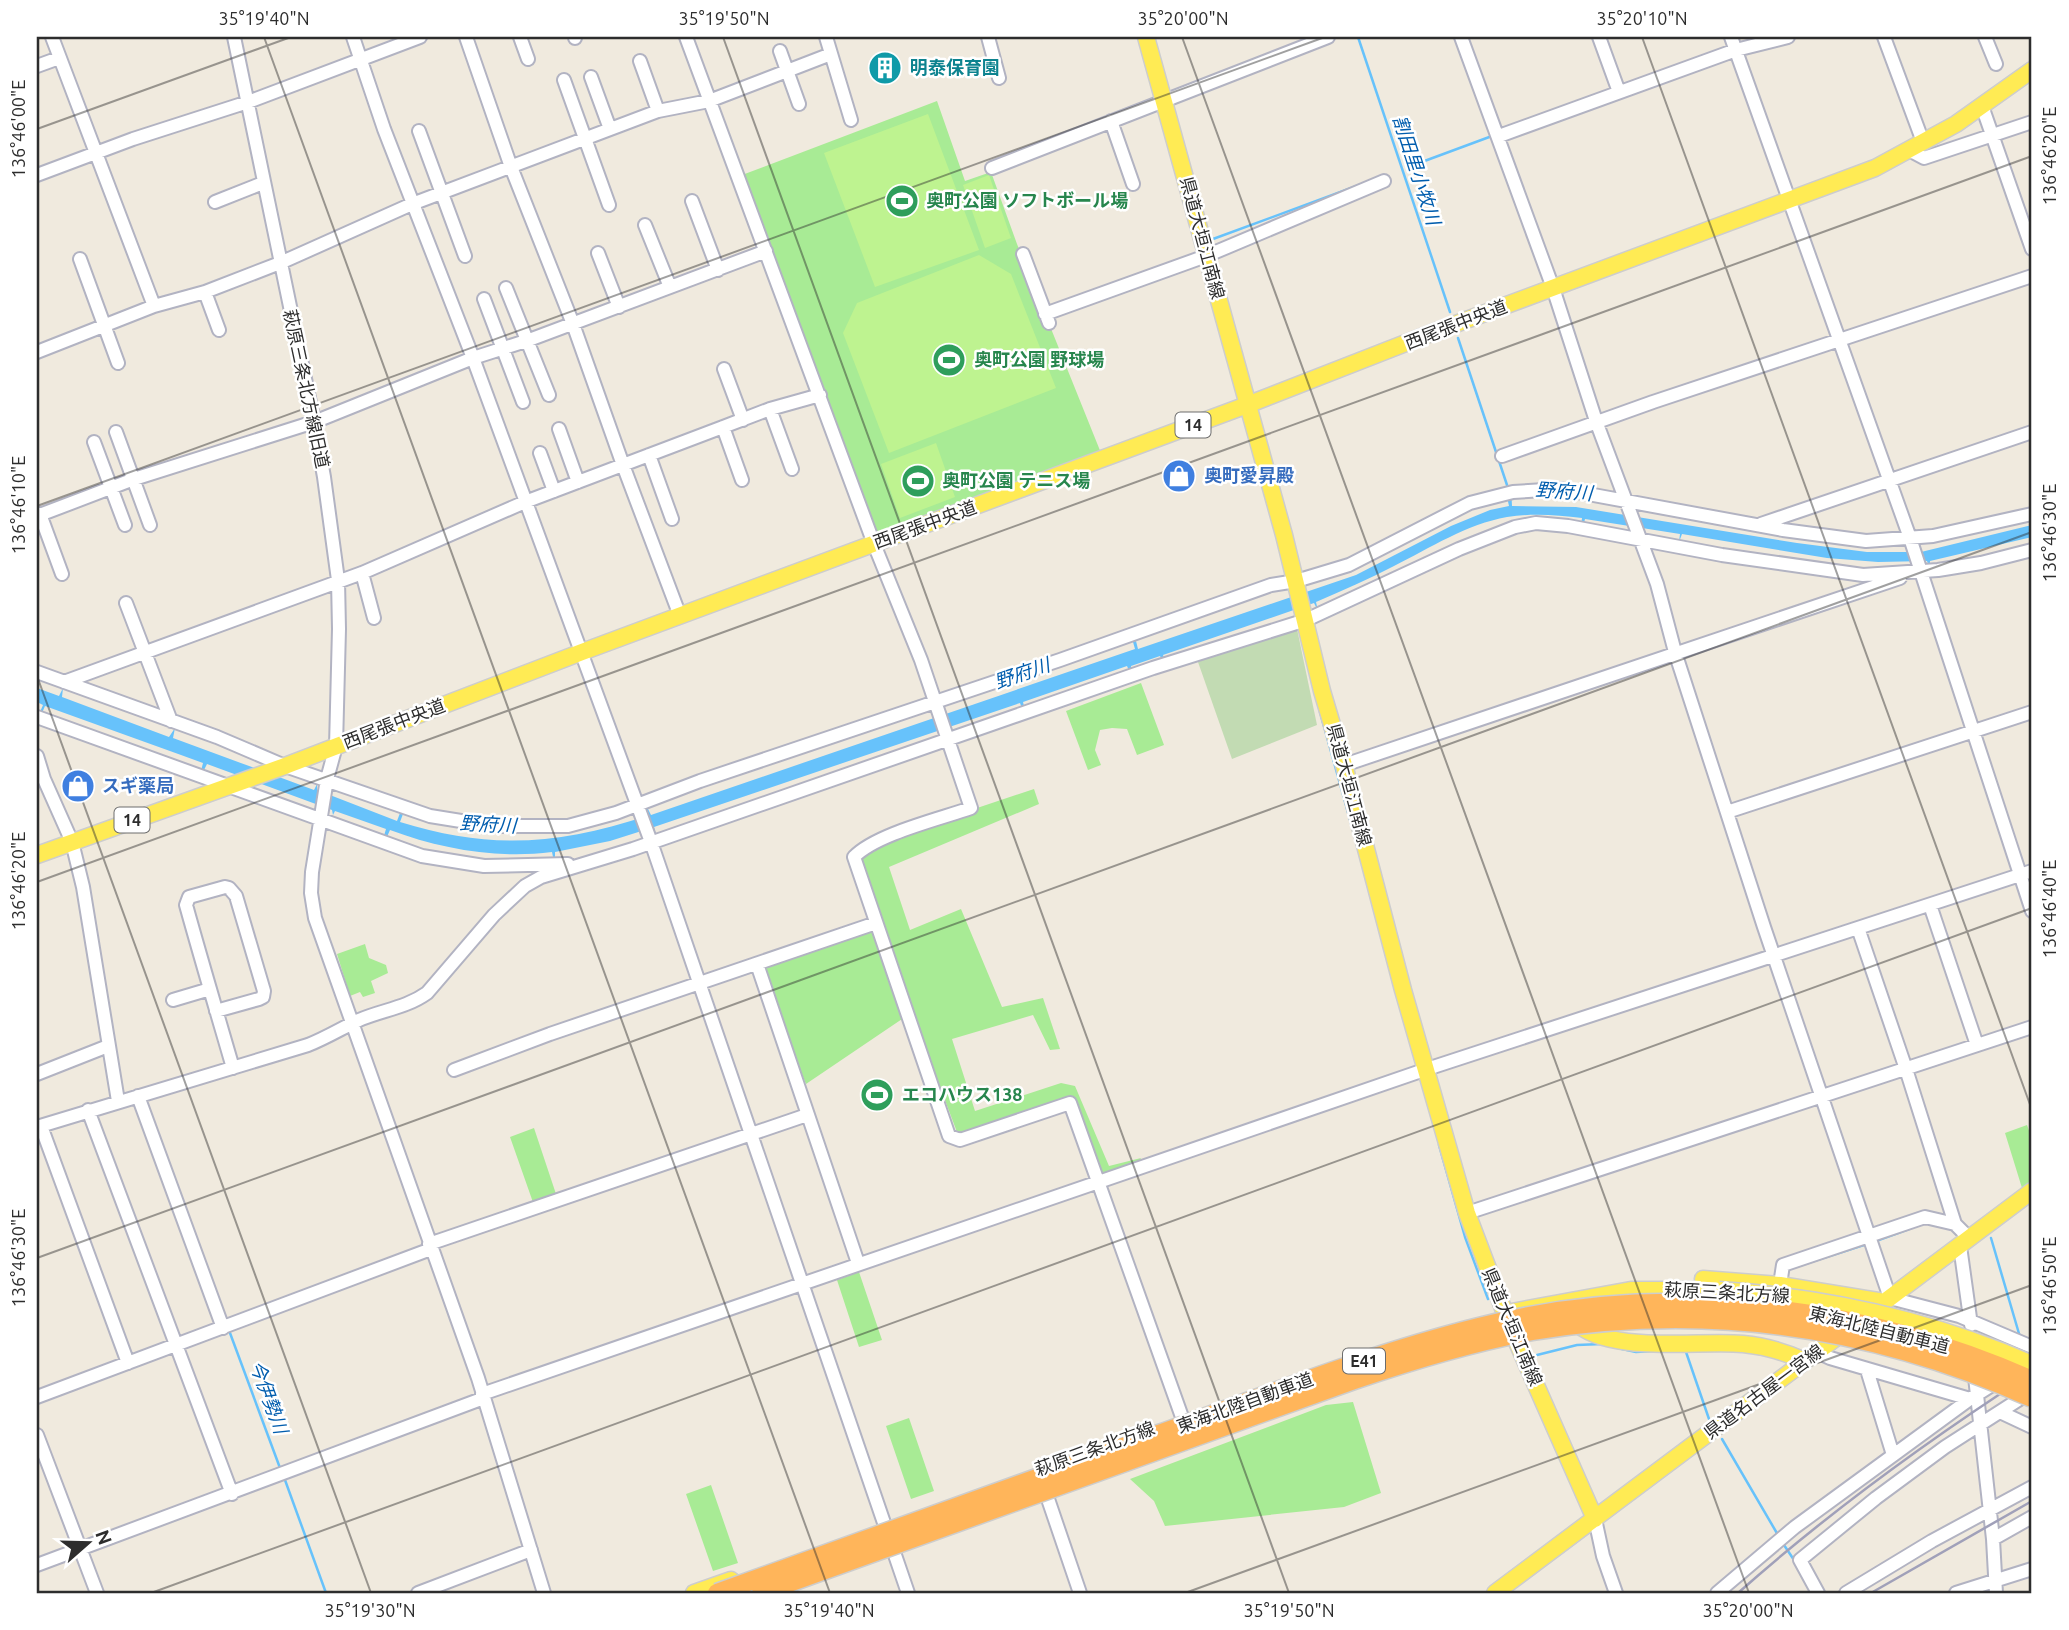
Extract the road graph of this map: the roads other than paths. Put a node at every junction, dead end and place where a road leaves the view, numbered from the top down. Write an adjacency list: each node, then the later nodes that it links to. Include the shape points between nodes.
1 (52, 37): 21 (street)
2 (234, 37): 35 (street, 萩原三条北方線旧道)
3 (353, 37): 22 (street)
4 (466, 37): 50 (street)
5 (520, 37): 23 (street)
6 (686, 37): 33 (street)
7 (826, 37): 20 (street)
8 (988, 37): 30 (street)
9 (1146, 37): 34 (main road, 県道大垣江南線)
10 (1328, 37): 34 (street)
11 (1461, 37): 45 (street)
12 (1599, 37): 32 (street)
13 (1731, 37): 18 (street)
14 (1788, 37): 18 (street)
15 (1884, 37): 47 (street)
16 (1985, 37): 25 (street)
17 (413, 38): 22 (street)
18 (1736, 50): 32 (street); 57 (street)
19 (780, 51): 28 (street)
20 (831, 54): 28 (street); 39 (street)
21 (59, 58): 26 (street); 49 (street)
22 (361, 59): 35 (street); 60 (street)
23 (528, 59)
24 (640, 61): 38 (street)
25 (1996, 64)
26 (37, 66)
27 (2032, 70): 37 (main road, 西尾張中央道 / 14)
28 (787, 72): 33 (street); 36 (street)
29 (591, 76): 42 (street)
30 (999, 78)
31 (564, 80): 46 (street)
32 (1619, 92): 45 (street)
33 (709, 100): 38 (street); 64 (street)
34 (1165, 100): 40 (street); 68 (main road, 県道大垣江南線)
35 (248, 102): 49 (street); 54 (street, 萩原三条北方線旧道)
36 (800, 104)
37 (1982, 106): 44 (street); 47 (main road, 西尾張中央道 / 14)
38 (658, 111): 42 (street)
39 (851, 120)
40 (1111, 121): 51 (street); 55 (street)
41 (2032, 122): 44 (street)
42 (610, 129): 46 (street)
43 (419, 131): 56 (street)
44 (1993, 134): 48 (street, via 1924,158); 63 (street)
45 (1499, 136): 75 (street)
46 (585, 138): 50 (street); 61 (street)
47 (1923, 142): 48 (main road, 西尾張中央道 / 14)
48 (1909, 150): 57 (main road, 西尾張中央道 / 14)
49 (96, 153): 52 (street); 78 (street)
50 (511, 167): 56 (street); 80 (street)
51 (992, 168)
52 (37, 175)
53 (1384, 181): 68 (street)
54 (263, 183): 59 (street); 70 (street, 萩原三条北方線旧道)
55 (1133, 184)
56 (442, 193): 60 (street); 67 (street)
57 (1791, 200): 75 (main road, 西尾張中央道 / 14); 84 (street)
58 (692, 201): 71 (street)
59 (215, 202)
60 (412, 204): 70 (street); 87 (street)
61 (610, 205)
62 (645, 225): 73 (street)
63 (2032, 249)
64 (766, 251): 71 (street); 91 (street)
65 (598, 253): 79 (street)
66 (1023, 254): 68 (street, via 1047,318)
67 (465, 256)
68 (1206, 256): 93 (main road, 県道大垣江南線)
69 (80, 259): 81 (street)
70 (280, 263): 76 (street); 97 (street, 萩原三条北方線旧道)
71 (718, 270): 73 (street)
72 (2032, 276): 84 (street)
73 (670, 287): 79 (street)
74 (506, 288): 83 (street)
75 (1553, 288): 93 (main road, 西尾張中央道 / 14); 96 (street)
76 (205, 292): 78 (street); 82 (street)
77 (484, 299): 85 (street)
78 (154, 306): 81 (street)
79 (619, 307): 80 (street)
80 (573, 324): 83 (street); 106 (street)
81 (103, 326): 86 (street); 88 (street)
82 (219, 330)
83 (529, 340): 85 (street); 90 (street)
84 (1839, 341): 96 (street); 110 (street)
85 (504, 348): 87 (street); 92 (street)
86 (37, 352)
87 (474, 358): 97 (street); 115 (street)
88 (118, 363)
89 (724, 369): 95 (street)
90 (548, 395)
91 (820, 395): 94 (street); 124 (street)
92 (523, 402)
93 (1247, 405): 124 (main road, 西尾張中央道 / 14); 130 (main road, 県道大垣江南線)
94 (770, 409): 95 (street); 107 (street)
95 (743, 419): 98 (street)
96 (1596, 421): 105 (street); 114 (street)
97 (314, 422): 108 (street); 129 (street, 萩原三条北方線旧道)
98 (723, 427): 104 (street); 109 (street)
99 (559, 429): 111 (street)
100 (116, 432): 108 (street)
101 (2032, 432): 110 (street)
102 (94, 442): 112 (street)
103 (540, 453): 113 (street)
104 (649, 455): 106 (street); 118 (street)
105 (1502, 456)
106 (623, 465): 111 (street); 132 (street)
107 (792, 469)
108 (134, 480): 112 (street); 120 (street)
109 (742, 480)
110 (1889, 480): 121 (street); 122 (street)
111 (578, 482): 113 (street)
112 (111, 488): 117 (street); 119 (street)
113 (554, 491): 115 (street)
114 (1626, 499): 121 (street); 123 (street); 130 (street, via 1561,489 1509,493 1469,503 1349,565)
115 (525, 502): 127 (street); 136 (street)
116 (2032, 514): 122 (street)
117 (39, 515): 128 (street)
118 (672, 519)
119 (125, 525)
120 (150, 525)
121 (1757, 525): 122 (street, via 1866,541)
122 (1910, 538): 126 (street)
123 (1641, 540): 126 (street, via 1863,575); 134 (street, via 1555,524 1515,527); 137 (street)
124 (874, 544): 132 (main road, 西尾張中央道 / 14); 140 (street)
125 (2032, 550): 126 (street)
126 (1915, 572): 137 (street); 144 (street)
127 (362, 573): 129 (street); 133 (street)
128 (62, 575)
129 (338, 580): 135 (street); 146 (street, 萩原三条北方線旧道)
130 (1296, 581): 134 (main road, 県道大垣江南線); 140 (street)
131 (126, 603): 135 (street)
132 (680, 616): 136 (main road, 西尾張中央道 / 14)
133 (374, 618)
134 (1306, 620): 145 (street); 148 (main road, 県道大垣江南線)
135 (145, 652): 139 (street); 143 (street)
136 (582, 652): 146 (main road, 西尾張中央道 / 14); 152 (street)
137 (1675, 652): 148 (street); 153 (street)
138 (37, 672): 139 (street)
139 (64, 682): 143 (street)
140 (936, 702): 145 (street); 152 (street)
141 (2032, 712): 144 (street)
142 (37, 717): 151 (street)
143 (171, 721): 149 (street)
144 (1974, 732): 153 (street); 159 (street)
145 (950, 740): 156 (street); 162 (street, via 971,808 864,846 854,857)
146 (336, 746): 149 (main road, 西尾張中央道 / 14); 150 (street, 萩原三条北方線旧道)
147 (37, 756): 155 (street)
148 (1344, 765): 175 (main road, 県道大垣江南線)
149 (285, 766): 150 (street); 151 (main road, 西尾張中央道 / 14)
150 (327, 780): 152 (street, via 430,816 492,826 568,826); 154 (street, 萩原三条北方線旧道)
151 (228, 786): 154 (street); 155 (main road, 西尾張中央道 / 14)
152 (637, 806): 156 (street)
153 (1727, 812): 164 (street)
154 (321, 820): 158 (street, via 452,863 520,867); 170 (street, 萩原三条北方線旧道, via 311,893 315,918)
155 (72, 842): 157 (main road, 西尾張中央道 / 14); 173 (street)
156 (651, 842): 158 (street); 166 (street)
157 (37, 855)
158 (589, 862): 170 (street, via 525,886 427,993)
159 (2026, 873): 160 (street); 161 (street)
160 (1930, 905): 163 (street); 172 (street)
161 (2032, 911)
162 (876, 923): 165 (street); 186 (street, via 949,1136 960,1140 1070,1103)
163 (1858, 928): 164 (street); 176 (street)
164 (1774, 956): 175 (street); 180 (street)
165 (757, 964): 166 (street); 183 (street)
166 (698, 984): 177 (street); 185 (street)
167 (210, 989): 168 (street); 169 (street); 169 (street, via 186,901 225,887 236,896 264,991 259,999)
168 (173, 1000)
169 (216, 1011): 174 (street)
170 (353, 1024): 174 (street, via 308,1045); 192 (street, 萩原三条北方線旧道)
171 (2032, 1027): 172 (street)
172 (1977, 1045): 176 (street)
173 (108, 1046): 178 (street); 181 (street)
174 (233, 1068): 179 (street)
175 (1427, 1069): 186 (street); 188 (main road, 県道大垣江南線)
176 (1906, 1069): 180 (street); 189 (street)
177 (454, 1070)
178 (37, 1074)
179 (138, 1096): 181 (street); 201 (street)
180 (1824, 1097): 188 (street); 190 (street)
181 (118, 1101): 182 (street)
182 (88, 1110): 184 (street); 202 (street)
183 (807, 1115): 185 (street); 193 (street)
184 (39, 1127): 207 (street)
185 (750, 1134): 192 (street); 194 (street)
186 (1098, 1182): 193 (street); 216 (street)
187 (2032, 1191): 191 (main road, 県道名古屋一宮線)
188 (1467, 1213): 199 (main road, 県道大垣江南線)
189 (1955, 1224): 190 (street, via 1925,1217); 191 (street)
190 (1869, 1237): 195 (street, via 1783,1265); 197 (street)
191 (1965, 1242): 197 (main road, 県道名古屋一宮線); 200 (street)
192 (430, 1247): 201 (street); 211 (street, 萩原三条北方線旧道)
193 (858, 1263): 194 (street)
194 (801, 1284): 211 (street); 227 (street)
195 (1780, 1285): 196 (main road, via 1656,1279); 197 (main road); 204 (street)
196 (1605, 1294): 198 (main road, 萩原三条北方線); 206 (main road, 萩原三条北方線, bridge, via 1650,1289 1784,1295 1875,1311)
197 (1887, 1300): 200 (street); 205 (main road, 県道名古屋一宮線)
198 (1559, 1302): 199 (main road, 萩原三条北方線); 204 (main road, via 1583,1329 1625,1341 1728,1343)
199 (1507, 1318): 216 (main road, 萩原三条北方線, via 1363,1353); 223 (main road, 萩原三条北方線, via 1482,1343 1463,1352); 226 (main road, 県道大垣江南線)
200 (1971, 1321): 203 (street); 213 (street)
201 (223, 1328): 202 (street)
202 (175, 1345): 207 (street); 222 (street)
203 (2032, 1347)
204 (1772, 1349): 205 (main road)
205 (1811, 1357): 208 (street); 226 (main road, 県道名古屋一宮線)
206 (2032, 1362): 213 (street)
207 (128, 1363): 212 (street)
208 (1867, 1370): 213 (street); 220 (street)
209 (2032, 1380): 239 (highway, 東海北陸自動車道 / E41, bridge, via 1917,1337 1786,1309 1657,1303 1528,1316 1349,1366)
210 (2032, 1391): 215 (street)
211 (483, 1396): 222 (street); 230 (street, 萩原三条北方線旧道)
212 (37, 1397)
213 (1973, 1397): 217 (street); 220 (street)
214 (2032, 1398): 240 (highway, 東海北陸自動車道 / E41, bridge, via 1912,1352 1786,1325 1658,1319 1533,1331 1354,1380)
215 (2000, 1412): 217 (street); 218 (street)
216 (1182, 1417): 227 (main road, 萩原三条北方線)
217 (1980, 1424): 224 (street); 247 (street, via 1800,1560)
218 (2032, 1427)
219 (37, 1435): 229 (street)
220 (1893, 1455): 246 (street, via 1795,1527)
221 (2032, 1487): 224 (street)
222 (232, 1494): 229 (street)
223 (1048, 1499): 231 (main road, 萩原三条北方線); 243 (street)
224 (1990, 1510): 228 (street); 248 (street)
225 (2032, 1517): 228 (street)
226 (1595, 1519): 244 (main road, 県道名古屋一宮線); 245 (street)
227 (884, 1524): 231 (street); 238 (main road, 萩原三条北方線)
228 (1993, 1539): 234 (street)
229 (80, 1549): 232 (street); 235 (street)
230 (531, 1550): 236 (street); 237 (street, 萩原三条北方線旧道)
231 (894, 1554): 241 (main road, 萩原三条北方線); 242 (street)
232 (37, 1565)
233 (2032, 1569): 234 (street)
234 (1995, 1587): 249 (street)
235 (97, 1593)
236 (418, 1593)
237 (544, 1593)
238 (694, 1593)
239 (718, 1593)
240 (761, 1593)
241 (785, 1593)
242 (908, 1593)
243 (1080, 1593)
244 (1495, 1593)
245 (1616, 1593)
246 (1717, 1593)
247 (1818, 1593)
248 (1846, 1593)
249 (1956, 1593)

